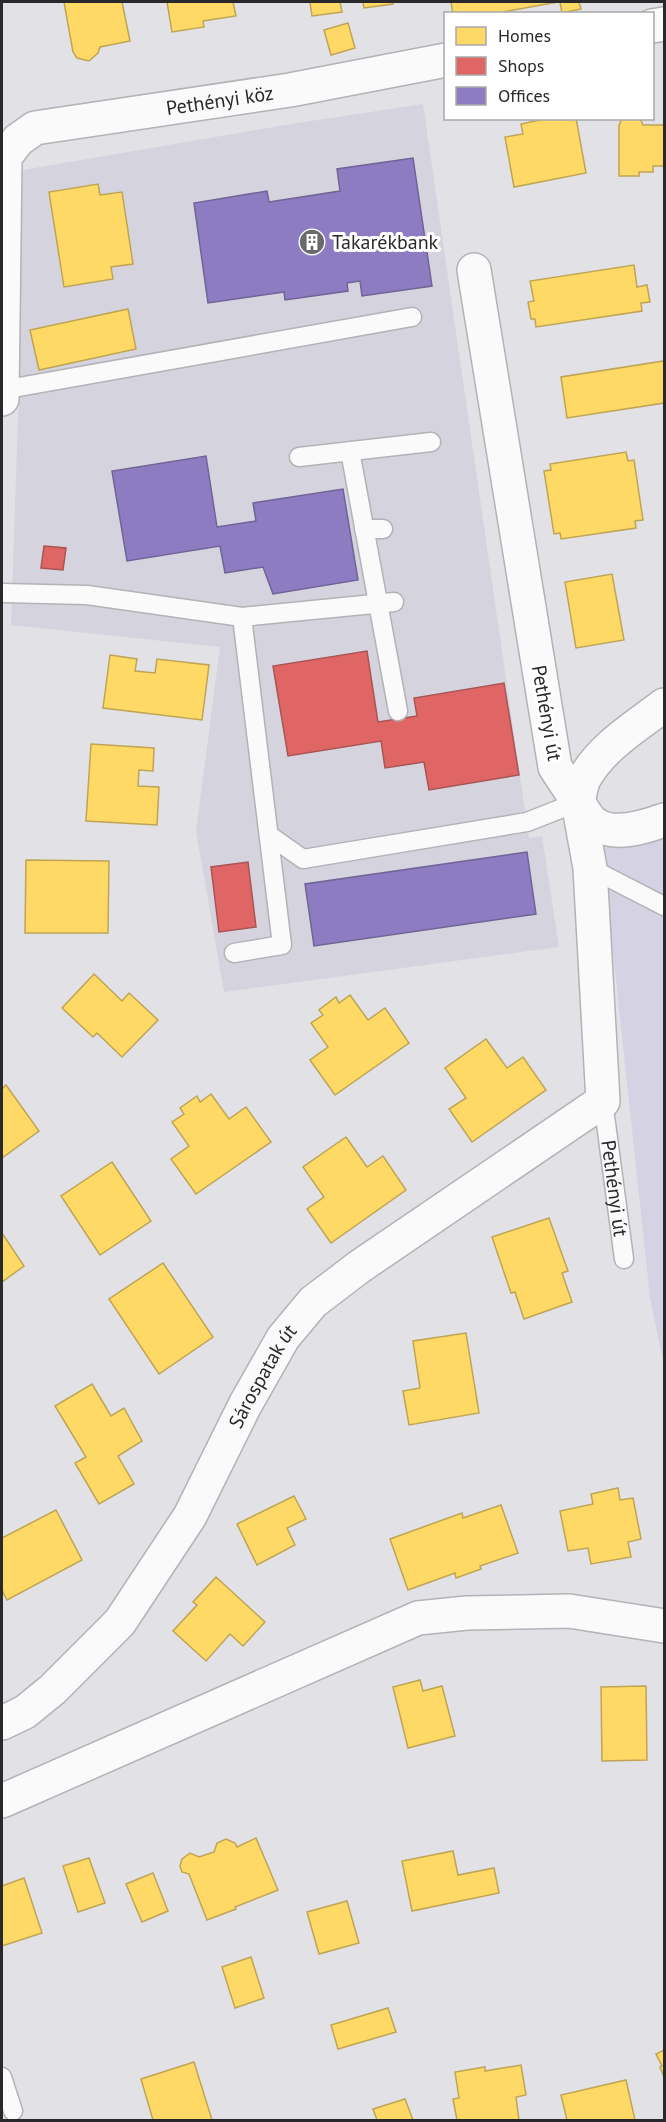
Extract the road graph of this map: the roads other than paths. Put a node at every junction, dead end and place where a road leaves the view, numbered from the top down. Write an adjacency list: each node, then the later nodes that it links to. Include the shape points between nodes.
1 (444, 60): 4 (street, Pethényi köz, via 290,90 35,128 18,140 5,157)
2 (474, 270): 16 (street, Pethényi út, via 555,766)
3 (411, 317): 4 (lane)
4 (2, 390): 5 (street)
5 (2, 399)
6 (431, 442): 7 (lane)
7 (350, 452): 8 (lane); 9 (lane)
8 (299, 457)
9 (364, 529): 10 (lane); 12 (lane)
10 (383, 529)
11 (2, 593): 13 (lane, via 87,595)
12 (386, 603): 13 (lane); 15 (lane)
13 (242, 617): 18 (lane)
14 (664, 705): 16 (street, via 594,765 583,781)
15 (398, 711)
16 (578, 802): 17 (street, via 594,824 614,831); 18 (lane, via 527,822 303,859); 19 (street, Pethényi út)
17 (664, 820)
18 (269, 835): 21 (lane, via 282,945)
19 (590, 868): 20 (lane); 22 (street, Pethényi út)
20 (664, 906)
21 (234, 953)
22 (603, 1101): 23 (lane, Pethényi út); 25 (street, Sárospatak út, via 313,1302 283,1338 244,1405 190,1516 120,1622 52,1690 25,1712)
23 (624, 1259)
24 (664, 1626): 26 (street, via 569,1611 467,1612 418,1618)
25 (2, 1723)
26 (2, 1801)
27 (2, 2077): 28 (lane)
28 (13, 2111)

